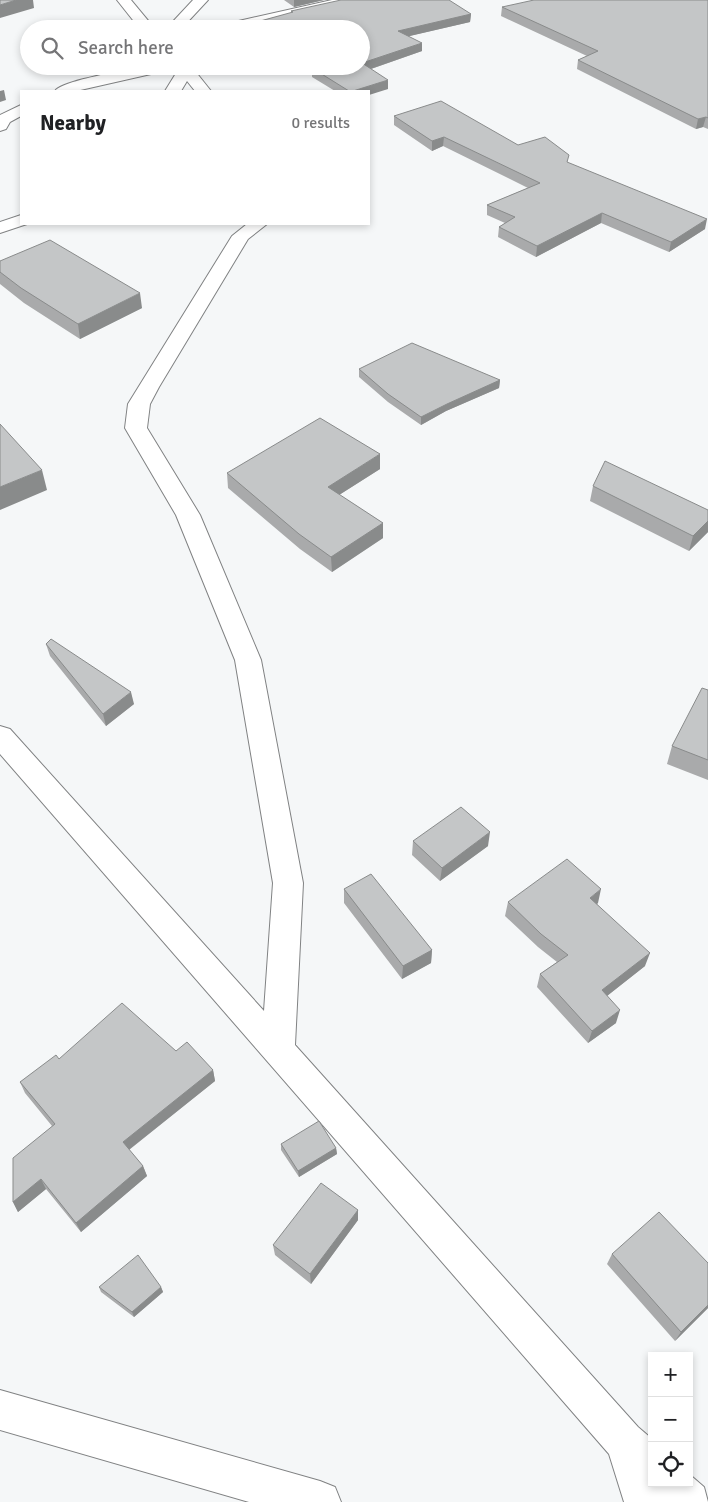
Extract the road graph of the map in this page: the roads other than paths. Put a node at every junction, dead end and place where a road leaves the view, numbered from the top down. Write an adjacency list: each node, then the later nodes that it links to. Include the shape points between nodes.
1 (124, 0): 4 (street)
2 (201, 0): 5 (street)
3 (351, 0): 6 (street)
4 (141, 20)
5 (182, 20)
6 (261, 20)
7 (125, 75): 12 (street)
8 (150, 75): 11 (street)
9 (178, 75): 13 (street)
10 (188, 75): 14 (street)
11 (120, 83)
12 (66, 90)
13 (173, 90)
14 (202, 90)
15 (20, 111): 16 (street)
16 (0, 126)
17 (20, 220): 19 (street)
18 (257, 225): 21 (street, via 241,236 149,387 139,404 136,428 188,515 248,660 288,883)
19 (0, 228)
20 (0, 736): 21 (street)
21 (278, 1049): 23 (street)
22 (0, 1410): 25 (street)
23 (638, 1454): 26 (street)
24 (673, 1487): 27 (street)
25 (320, 1502)
26 (645, 1502)
27 (689, 1502)

